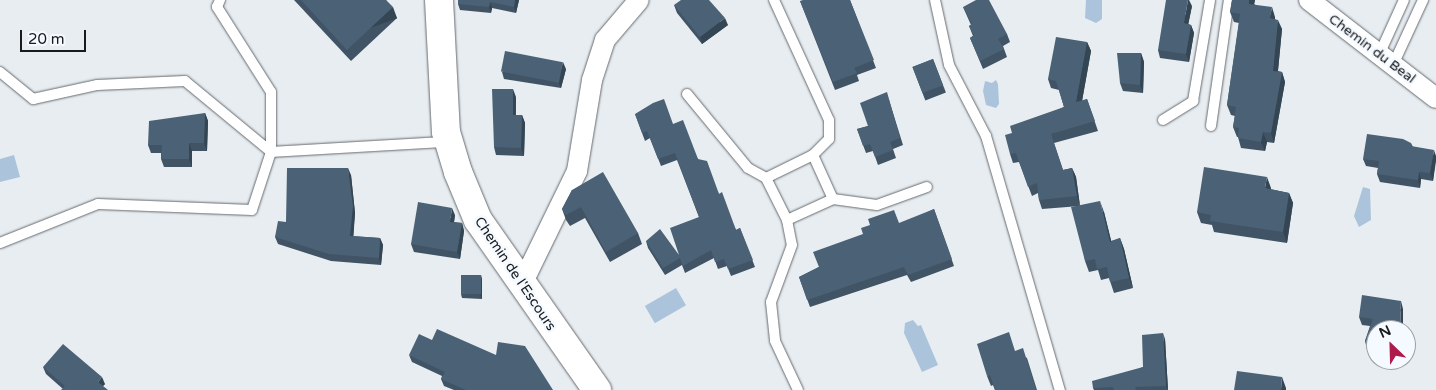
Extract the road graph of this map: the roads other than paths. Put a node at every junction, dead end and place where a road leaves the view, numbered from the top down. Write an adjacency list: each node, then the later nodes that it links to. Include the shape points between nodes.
1 (220, 0): 18 (lane, via 217,7 271,92)
2 (439, 0): 17 (street, Chemin de l'Escours)
3 (639, 0): 25 (street, via 605,40 592,80 577,171)
4 (774, 0): 19 (lane, via 829,120 829,139)
5 (935, 0): 28 (lane, via 949,65 986,136)
6 (1210, 0): 15 (lane, via 1192,101)
7 (1229, 0): 16 (lane)
8 (1309, 0): 11 (street, Chemin du Beal)
9 (1404, 0): 11 (lane)
10 (1424, 0): 11 (lane)
11 (1386, 60): 14 (street, Chemin du Beal)
12 (0, 72): 18 (lane, via 33,100 98,85 185,81)
13 (687, 94): 20 (lane, via 748,168)
14 (1436, 98)
15 (1163, 120)
16 (1211, 126)
17 (449, 142): 18 (lane); 25 (street, Chemin de l'Escours, via 478,220)
18 (271, 152): 24 (lane, via 252,210 98,204)
19 (813, 155): 20 (lane); 22 (lane)
20 (766, 178): 23 (lane)
21 (927, 187): 22 (lane, via 877,204)
22 (833, 199): 23 (lane)
23 (787, 220): 27 (lane, via 792,245 771,302 775,341)
24 (0, 243)
25 (521, 286): 26 (street, Chemin de l'Escours)
26 (596, 390)
27 (798, 390)
28 (1060, 390)

